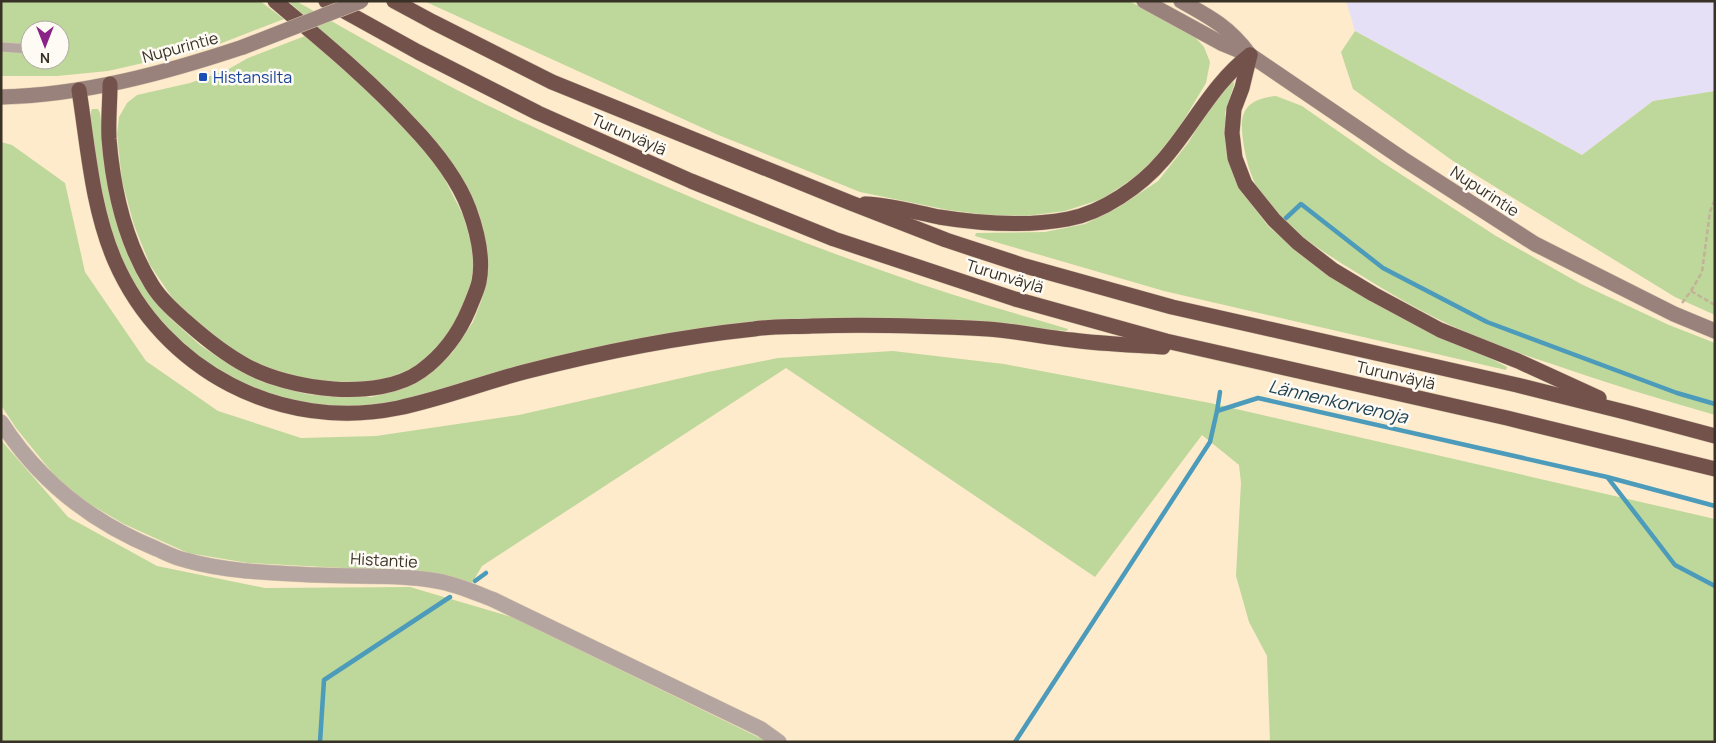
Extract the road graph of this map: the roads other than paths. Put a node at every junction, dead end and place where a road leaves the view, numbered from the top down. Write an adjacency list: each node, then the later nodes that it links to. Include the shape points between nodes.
1 (275, 1): 10 (highway, via 388,100 427,142 451,174 469,208 481,259 479,280 462,326 445,349 420,372 392,384 356,389 323,389 287,382 246,366 205,338 175,312 152,286 132,246 118,198 109,138)
2 (326, 1): 15 (highway, Turunväylä, via 538,113 691,181 825,235 1016,299)
3 (361, 1): 10 (main road, Nupurintie, bridge, via 213,57)
4 (394, 1): 13 (highway, Turunväylä, via 552,82)
5 (1144, 1): 9 (main road, Nupurintie, via 1221,44)
6 (1180, 1): 9 (main road, Nupurintie, via 1223,25)
7 (1, 47): 8 (lane)
8 (20, 48)
9 (1250, 55): 13 (highway, via 1226,76 1163,161 1130,191 1099,208 1069,219 986,223 886,205); 14 (main road, Nupurintie, via 1535,244 1674,314); 16 (highway, via 1234,109 1235,158 1245,184 1274,220 1334,270 1373,294 1440,330 1518,361)
10 (110, 84): 11 (main road, Nupurintie)
11 (79, 90): 12 (main road, Nupurintie); 15 (highway, via 97,208 115,261 138,304 164,336 225,382 266,401 302,410 344,414 397,408 525,372 621,350 756,328 865,324 992,330 1077,341)
12 (1, 97)
13 (851, 203): 16 (highway, Turunväylä, via 1025,266 1172,307)
14 (1715, 331)
15 (1201, 350): 19 (highway, Turunväylä, via 1507,418)
16 (1629, 413): 18 (highway, Turunväylä)
17 (1, 422): 20 (street, Histantie, via 51,483 84,510 118,532 159,550 184,560 234,570 439,581 494,600 761,729)
18 (1715, 436)
19 (1715, 469)
20 (779, 742)

